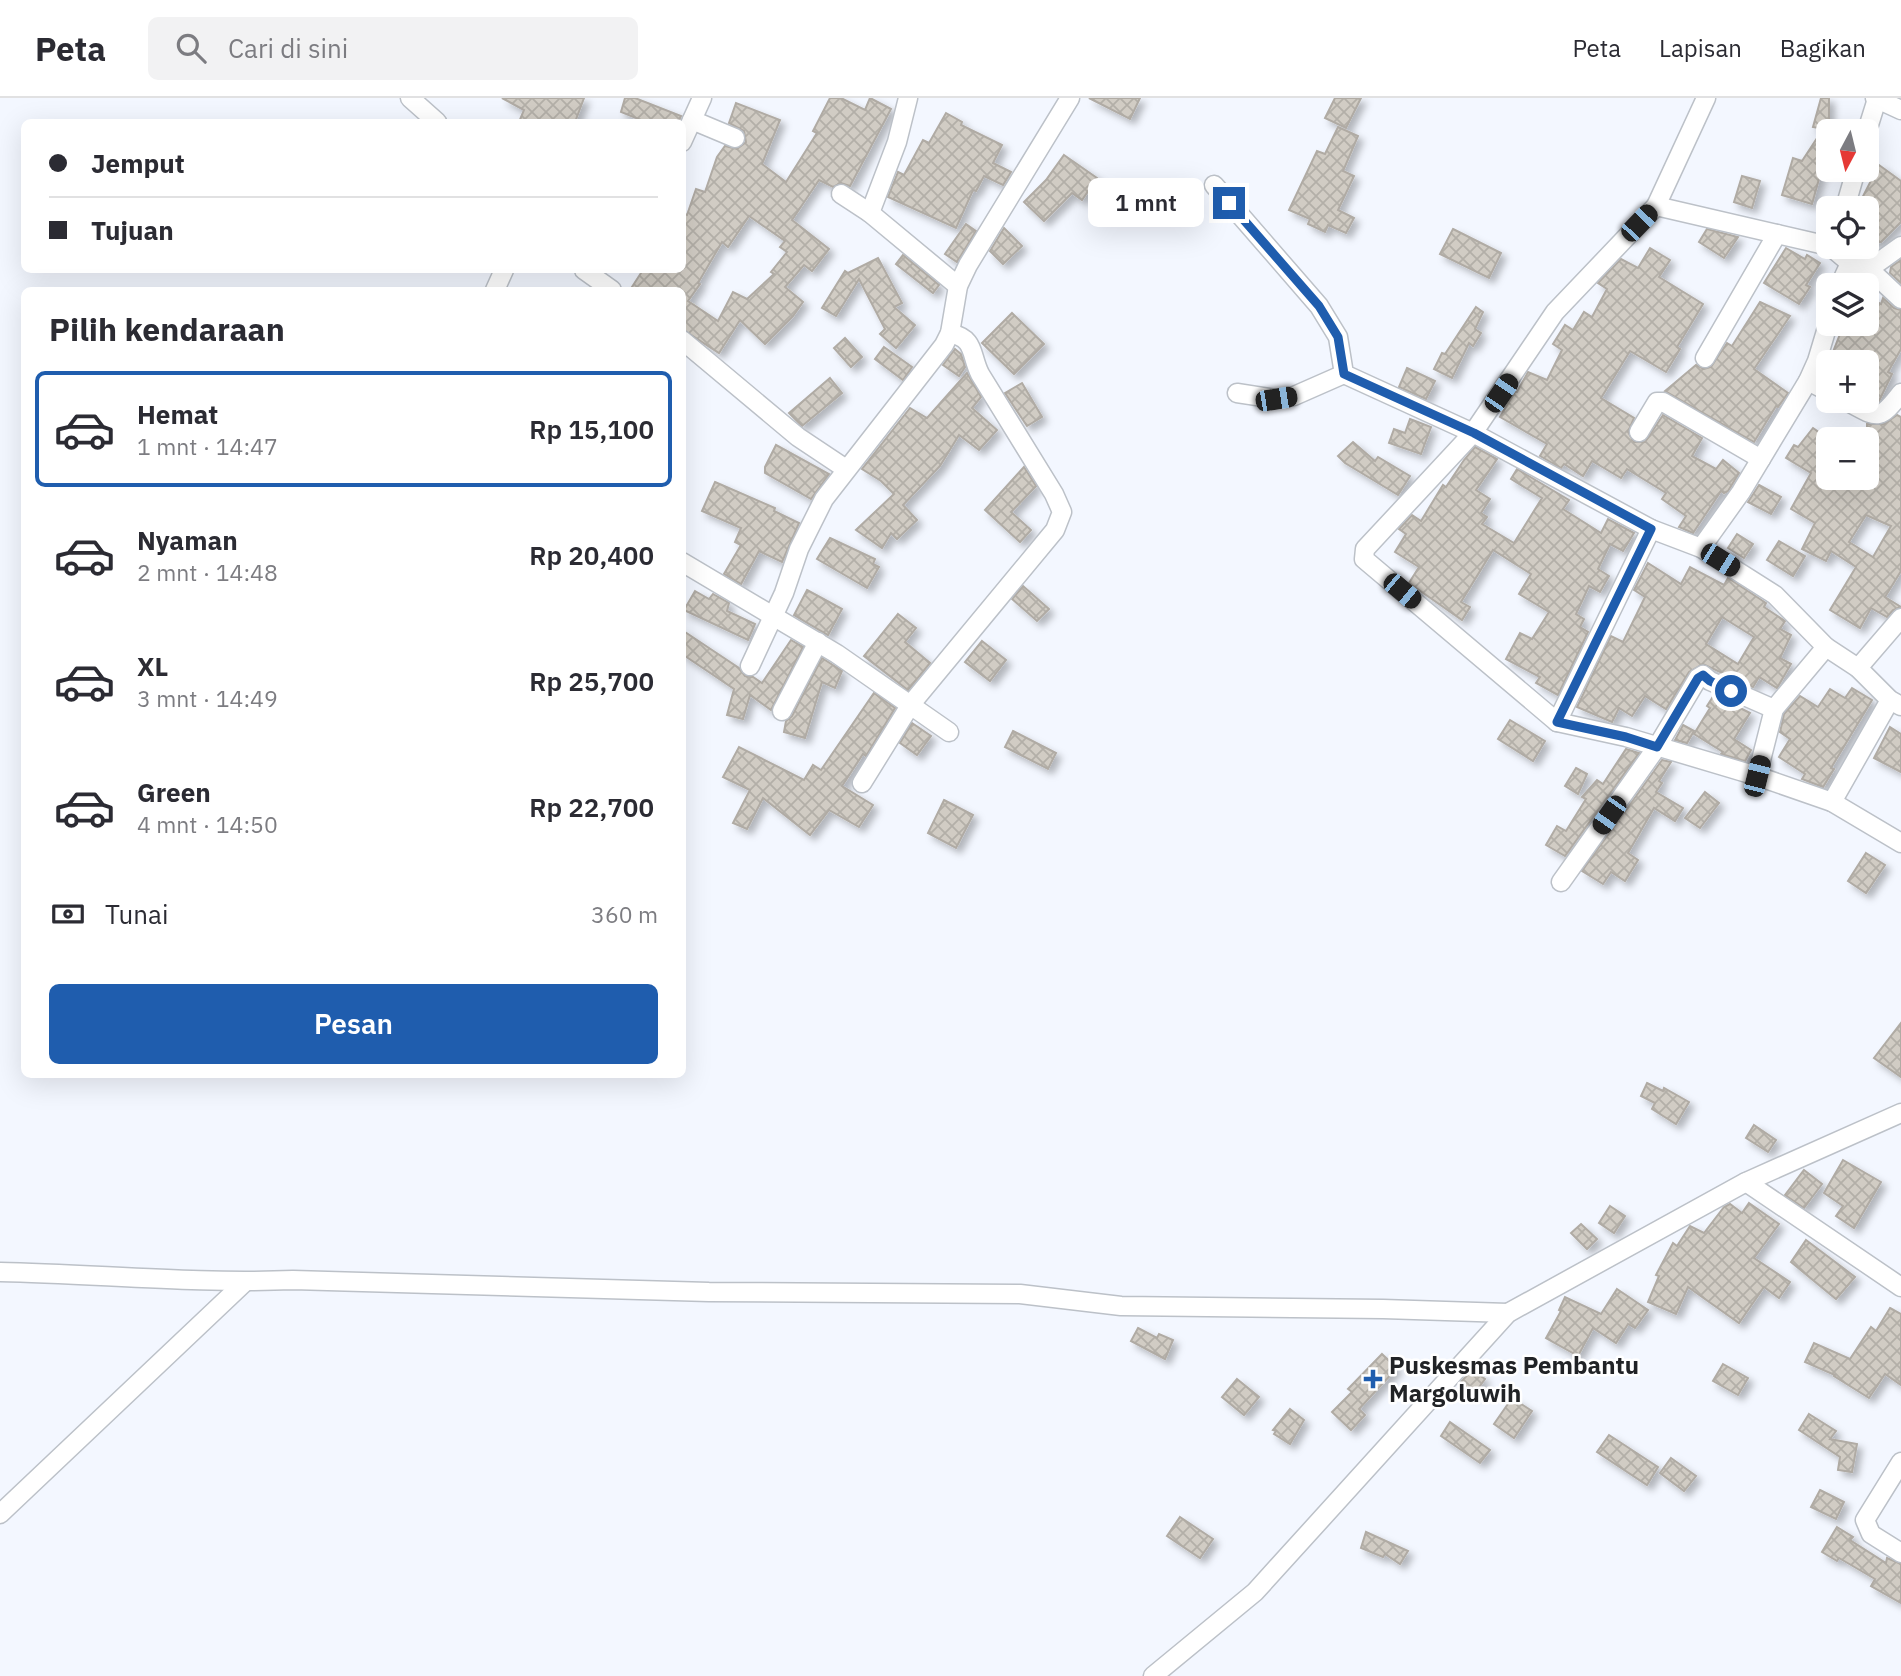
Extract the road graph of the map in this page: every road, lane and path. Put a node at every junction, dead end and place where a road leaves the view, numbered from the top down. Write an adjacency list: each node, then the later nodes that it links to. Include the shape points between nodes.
1 (410, 98): 8 (street)
2 (702, 98): 10 (street)
3 (908, 98): 16 (street)
4 (1070, 98): 25 (street)
5 (1706, 98): 15 (street)
6 (1876, 98): 7 (street); 9 (street)
7 (1901, 110)
8 (434, 119)
9 (1870, 119)
10 (692, 120): 11 (street); 12 (street)
11 (686, 133)
12 (735, 138)
13 (1214, 185): 32 (street, via 1319,306 1338,337)
14 (841, 194): 16 (street)
15 (1656, 206): 17 (street); 39 (street, via 1555,312)
16 (870, 213): 25 (street)
17 (1777, 234): 18 (street); 31 (street)
18 (1816, 243)
19 (1901, 246): 22 (street)
20 (1846, 259): 21 (street)
21 (1850, 262): 22 (street); 24 (street)
22 (1869, 270): 27 (street)
23 (588, 273): 26 (street)
24 (1845, 273)
25 (958, 286): 28 (street)
26 (608, 287)
27 (1901, 299)
28 (950, 333): 41 (street, via 934,360); 52 (street, via 971,345 980,374 1062,512 1055,530)
29 (1825, 336): 33 (street)
30 (686, 343): 41 (street, via 798,438)
31 (1705, 358)
32 (1344, 374): 35 (street, via 1294,396 1276,399); 39 (street)
33 (1808, 381): 34 (street); 40 (street)
34 (1816, 385)
35 (1237, 393)
36 (1901, 393): 37 (street, via 1888,411)
37 (1868, 413)
38 (1639, 432): 40 (street, via 1657,402 1663,402)
39 (1474, 433): 42 (street); 55 (street, via 1365,548 1364,559)
40 (1761, 459): 43 (street)
41 (846, 469): 45 (street, via 814,516)
42 (1651, 529): 43 (street); 55 (street)
43 (1701, 548): 48 (street, via 1775,595)
44 (686, 564): 45 (street)
45 (774, 616): 47 (street); 49 (street)
46 (1901, 618): 50 (street)
47 (818, 642): 52 (street); 54 (street)
48 (1826, 647): 50 (street); 53 (street)
49 (750, 666)
50 (1858, 668): 51 (street)
51 (1896, 703): 60 (street)
52 (911, 704): 56 (street); 59 (street)
53 (1774, 709): 57 (street, via 1703,675); 58 (street)
54 (782, 711)
55 (1557, 722): 57 (street)
56 (949, 732)
57 (1657, 747): 58 (street); 62 (street)
58 (1757, 776): 60 (street)
59 (862, 783)
60 (1832, 802): 61 (street)
61 (1901, 843)
62 (1561, 882)
63 (1901, 1113): 64 (street)
64 (1746, 1182): 67 (street); 68 (street)
65 (0, 1272): 66 (street)
66 (245, 1282): 68 (street, via 1020,1294 1121,1306); 70 (street)
67 (1901, 1287)
68 (1508, 1313): 72 (street, via 1255,1592)
69 (1901, 1462): 71 (street, via 1865,1520 1871,1534)
70 (0, 1514)
71 (1901, 1553)
72 (1153, 1676)

